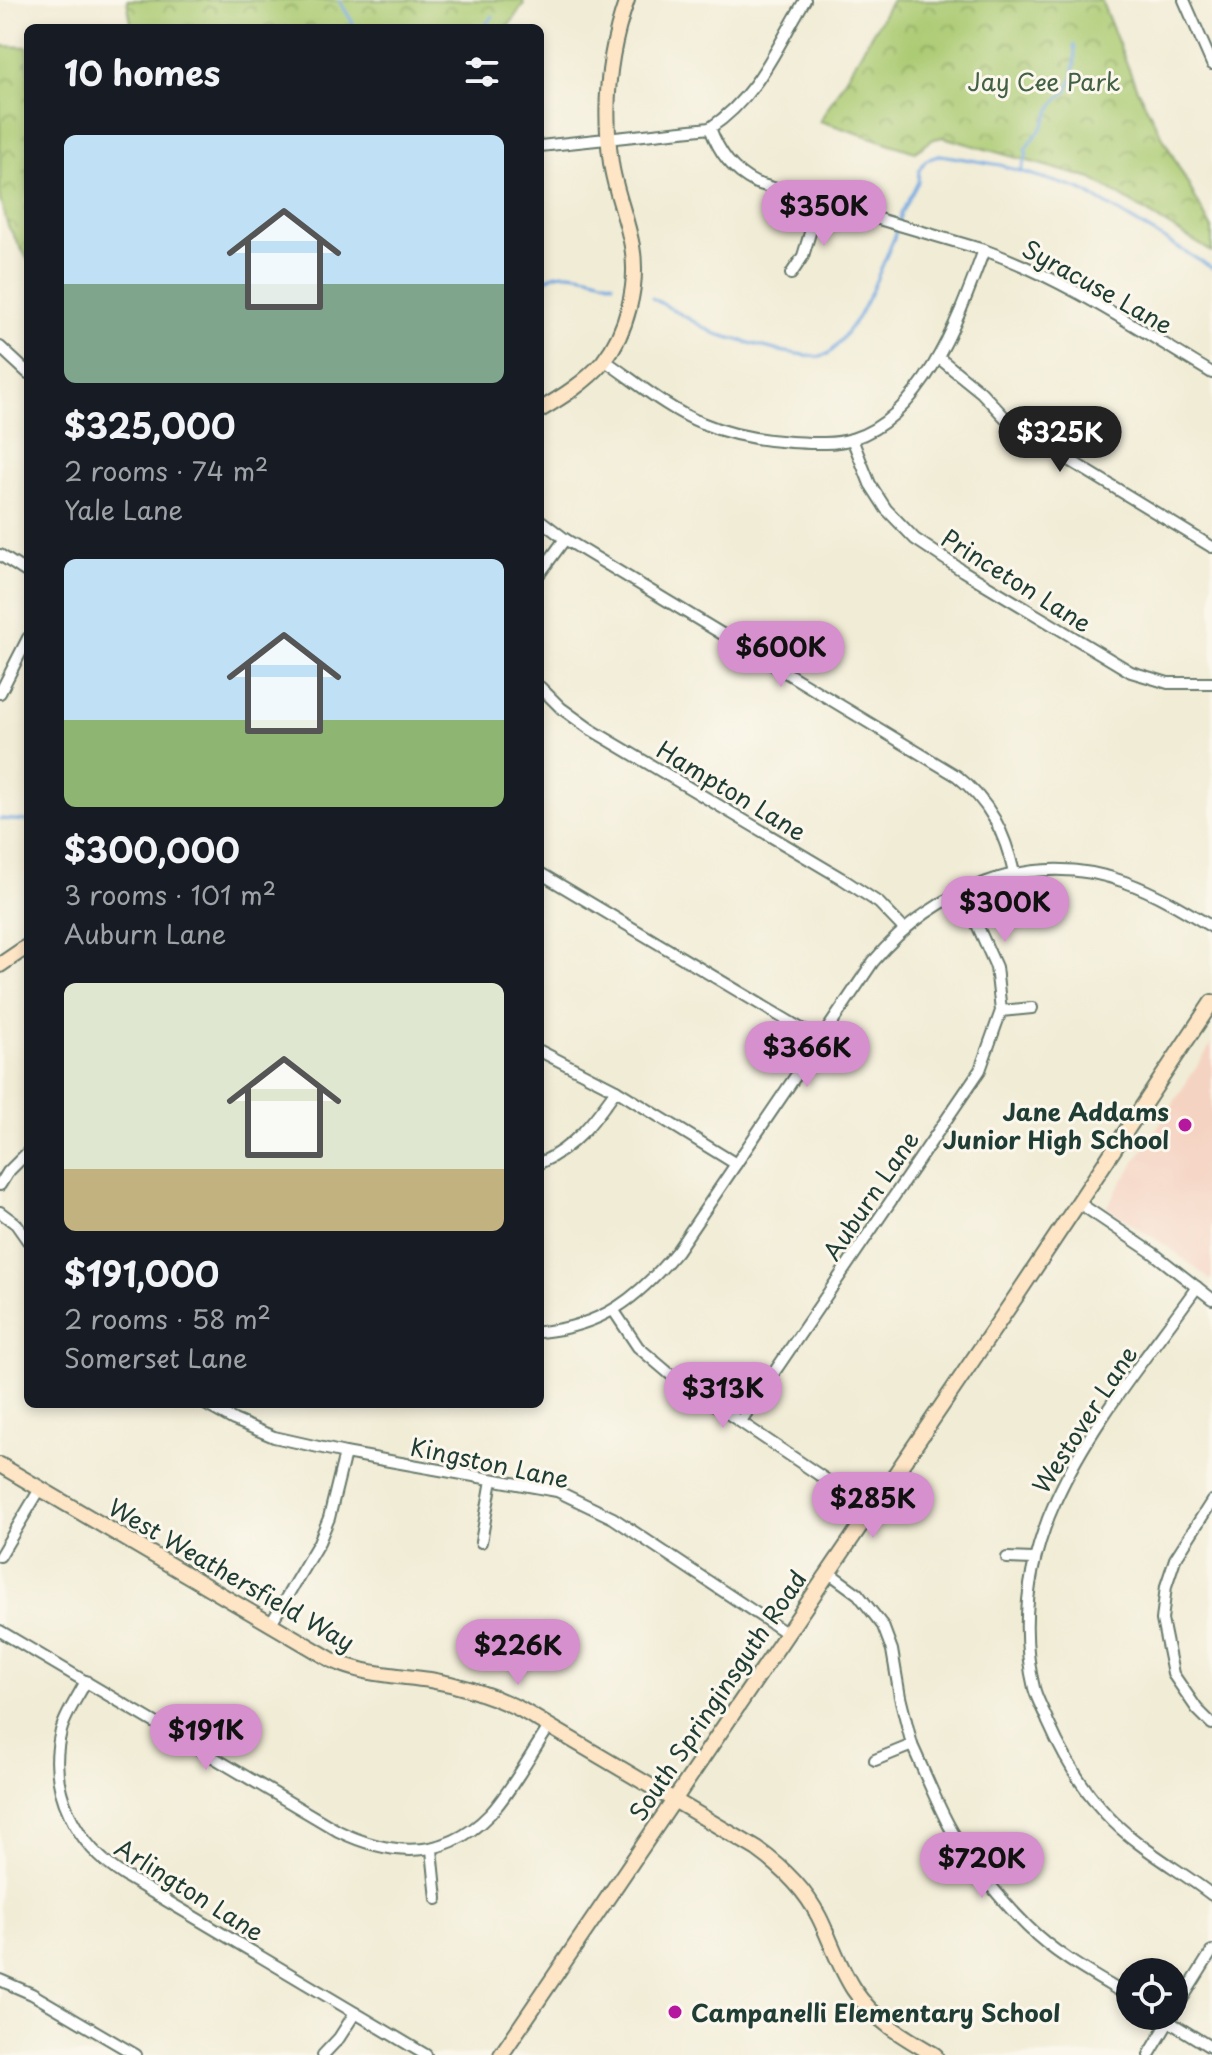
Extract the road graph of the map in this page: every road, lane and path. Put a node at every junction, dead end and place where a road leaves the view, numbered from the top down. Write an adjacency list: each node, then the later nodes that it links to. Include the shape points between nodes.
1 (627, 0): 6 (street, via 610,63)
2 (805, 0): 5 (street, via 746,99)
3 (1184, 0): 4 (street)
4 (1212, 64)
5 (710, 128): 6 (street); 8 (street, Syracuse Lane, via 720,152 748,179)
6 (608, 137): 7 (street); 13 (street, via 634,272 626,315)
7 (544, 145)
8 (819, 203): 9 (street, Syracuse Lane); 10 (street, via 803,256)
9 (984, 250): 12 (street); 15 (street, Syracuse Lane, via 1064,284)
10 (791, 274)
11 (0, 347): 14 (street)
12 (939, 358): 17 (street, via 899,409); 20 (street, via 1012,425)
13 (604, 360): 16 (street, via 584,381); 17 (street, via 699,422 722,430 804,443)
14 (24, 369)
15 (1212, 373)
16 (544, 407)
17 (852, 439): 25 (street, Princeton Lane, via 886,509 933,553 1131,672 1168,683)
18 (544, 523): 19 (street)
19 (565, 539): 22 (street); 28 (street, via 957,776 993,814)
20 (1212, 547)
21 (0, 555): 23 (street)
22 (544, 568)
23 (24, 570)
24 (24, 646): 27 (street)
25 (1211, 686)
26 (544, 691): 32 (street, Hampton Lane, via 590,729 879,903)
27 (0, 693)
28 (1014, 873): 30 (street); 31 (street, via 1070,871 1114,878)
29 (544, 875): 38 (street)
30 (962, 891): 32 (street); 37 (street, Auburn Lane, via 996,967)
31 (1212, 927)
32 (903, 928): 38 (street)
33 (24, 949): 34 (street)
34 (0, 965)
35 (1212, 1002): 45 (street, South Springinsguth Road)
36 (1032, 1008): 37 (street)
37 (1001, 1011): 53 (street, Auburn Lane, via 980,1070)
38 (820, 1040): 43 (street)
39 (544, 1053): 40 (street)
40 (616, 1090): 42 (street, via 588,1129); 43 (street)
41 (24, 1156): 44 (street)
42 (544, 1161)
43 (736, 1164): 50 (street, via 663,1268)
44 (0, 1185)
45 (1079, 1203): 48 (street); 59 (street, South Springinsguth Road)
46 (0, 1212): 47 (street)
47 (24, 1235)
48 (1197, 1287): 49 (street); 63 (street, Westover Lane, via 1071,1469 1052,1503)
49 (1212, 1299)
50 (614, 1311): 51 (street); 53 (street, via 651,1360)
51 (544, 1332)
52 (212, 1408): 54 (street, Kingston Lane, via 274,1437)
53 (741, 1421): 59 (street)
54 (345, 1453): 56 (street, Kingston Lane); 65 (street, via 319,1542)
55 (0, 1465): 57 (street, West Weathersfield Way)
56 (492, 1480): 60 (street); 67 (street, Kingston Lane, via 557,1491 613,1518)
57 (40, 1489): 61 (street); 65 (street, West Weathersfield Way)
58 (1212, 1501): 69 (street, via 1175,1559 1162,1620 1173,1674)
59 (871, 1510): 64 (street, South Springinsguth Road)
60 (481, 1542)
61 (0, 1556)
62 (1007, 1558): 63 (street)
63 (1033, 1559): 75 (street, Westover Lane, via 1027,1613 1034,1690 1058,1744 1083,1788 1108,1816)
64 (828, 1572): 67 (street, South Springinsguth Road); 71 (street, via 858,1594 883,1626)
65 (270, 1625): 70 (street, West Weathersfield Way, via 342,1665 482,1692)
66 (0, 1631): 68 (street)
67 (786, 1633): 73 (street, South Springinsguth Road)
68 (86, 1681): 74 (street, via 353,1838 387,1848); 81 (street, Arlington Lane, via 61,1730 58,1767 68,1813 94,1852 125,1876)
69 (1212, 1724)
70 (549, 1727): 73 (street, West Weathersfield Way); 74 (street, via 491,1813 461,1837)
71 (912, 1745): 72 (street); 80 (street, via 946,1821 986,1879 1044,1941)
72 (875, 1760)
73 (674, 1798): 88 (street, South Springinsguth Road); 89 (street, West Weathersfield Way, via 757,1849 790,1877 818,1915 845,1976 865,2004)
74 (432, 1850): 76 (street)
75 (1212, 1895)
76 (437, 1899)
77 (1212, 1951): 79 (street)
78 (0, 1980): 85 (street)
79 (1188, 1987)
80 (1116, 1988)
81 (355, 2013): 86 (street); 87 (street, Arlington Lane)
82 (1162, 2030): 90 (street)
83 (1188, 2030): 84 (street)
84 (1212, 2048)
85 (136, 2055)
86 (323, 2055)
87 (426, 2055)
88 (501, 2055)
89 (935, 2055)
90 (1149, 2055)

